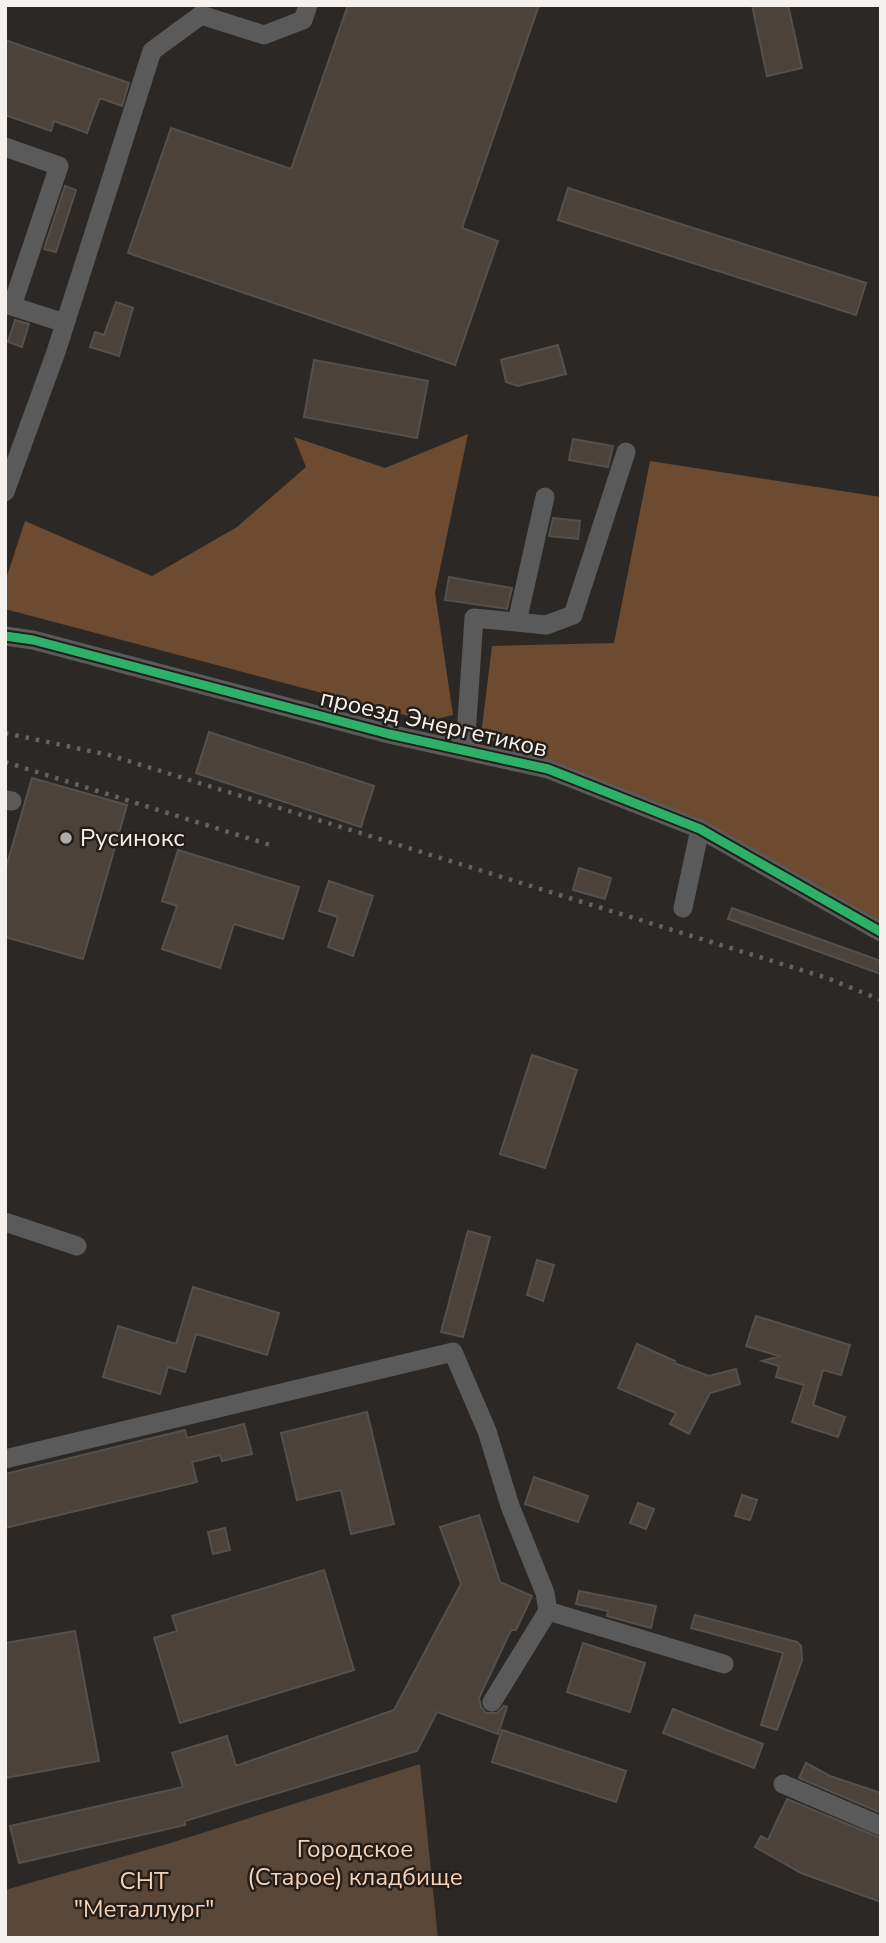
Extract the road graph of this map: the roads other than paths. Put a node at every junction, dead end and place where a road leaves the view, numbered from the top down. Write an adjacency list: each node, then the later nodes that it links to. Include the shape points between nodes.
1 (308, 5): 4 (street, via 303,20 264,35 201,15 152,51)
2 (5, 147): 3 (street, via 58,166)
3 (9, 305): 4 (street)
4 (65, 323): 6 (street)
5 (626, 452): 8 (street, via 573,615 546,625)
6 (5, 492)
7 (545, 497): 8 (street)
8 (517, 622): 10 (street, via 474,618)
9 (5, 636): 10 (street, проезд Энергетиков)
10 (465, 750): 11 (street, проезд Энергетиков, via 548,769)
11 (700, 829): 12 (street); 13 (street, проезд Энергетиков)
12 (683, 908)
13 (881, 932)
14 (5, 1222): 15 (street)
15 (76, 1246)
16 (5, 1459): 17 (street, via 453,1352 486,1431)
17 (548, 1611): 18 (street); 19 (street)
18 (724, 1664)
19 (492, 1702)
20 (783, 1784): 21 (street)
21 (881, 1826)

